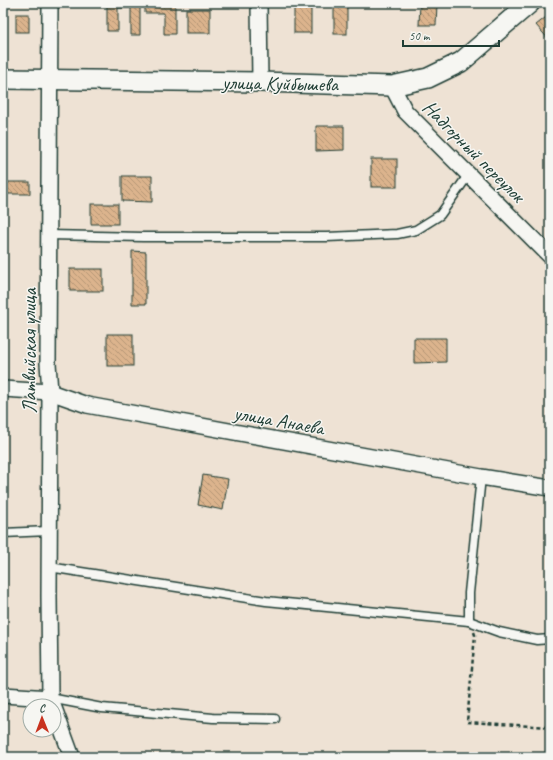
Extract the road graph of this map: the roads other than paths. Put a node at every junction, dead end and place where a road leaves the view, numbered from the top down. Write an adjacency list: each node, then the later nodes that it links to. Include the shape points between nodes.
1 (50, 3): 5 (street, Латвийская улица)
2 (259, 3): 6 (street)
3 (530, 3): 7 (street, улица Куйбышева, via 461,62 428,78)
4 (3, 79): 5 (street, улица Куйбышева)
5 (50, 80): 6 (street, улица Куйбышева); 9 (street, Латвийская улица)
6 (260, 82): 7 (street, улица Куйбышева)
7 (392, 86): 8 (street, Надгорный переулок, via 406,111)
8 (469, 174): 9 (lane, via 440,215 416,230 397,234 327,237); 10 (street, Надгорный переулок)
9 (49, 235): 12 (street, Латвийская улица)
10 (550, 256)
11 (3, 389): 12 (street, улица Анаева)
12 (50, 392): 13 (street, улица Анаева, via 87,405); 15 (street, Латвийская улица)
13 (482, 477): 14 (street, улица Анаева); 18 (lane, via 469,593)
14 (550, 488)
15 (49, 531): 16 (lane); 17 (street, Латвийская улица)
16 (3, 533)
17 (49, 567): 18 (lane, via 266,601); 22 (street, Латвийская улица)
18 (469, 621): 19 (lane, via 499,632 537,640)
19 (550, 639)
20 (3, 695): 21 (street)
21 (22, 698)
22 (53, 698)
23 (62, 705): 24 (lane, via 213,718)
24 (276, 719)
25 (62, 729): 26 (street, Латвийская улица)
26 (72, 757)

